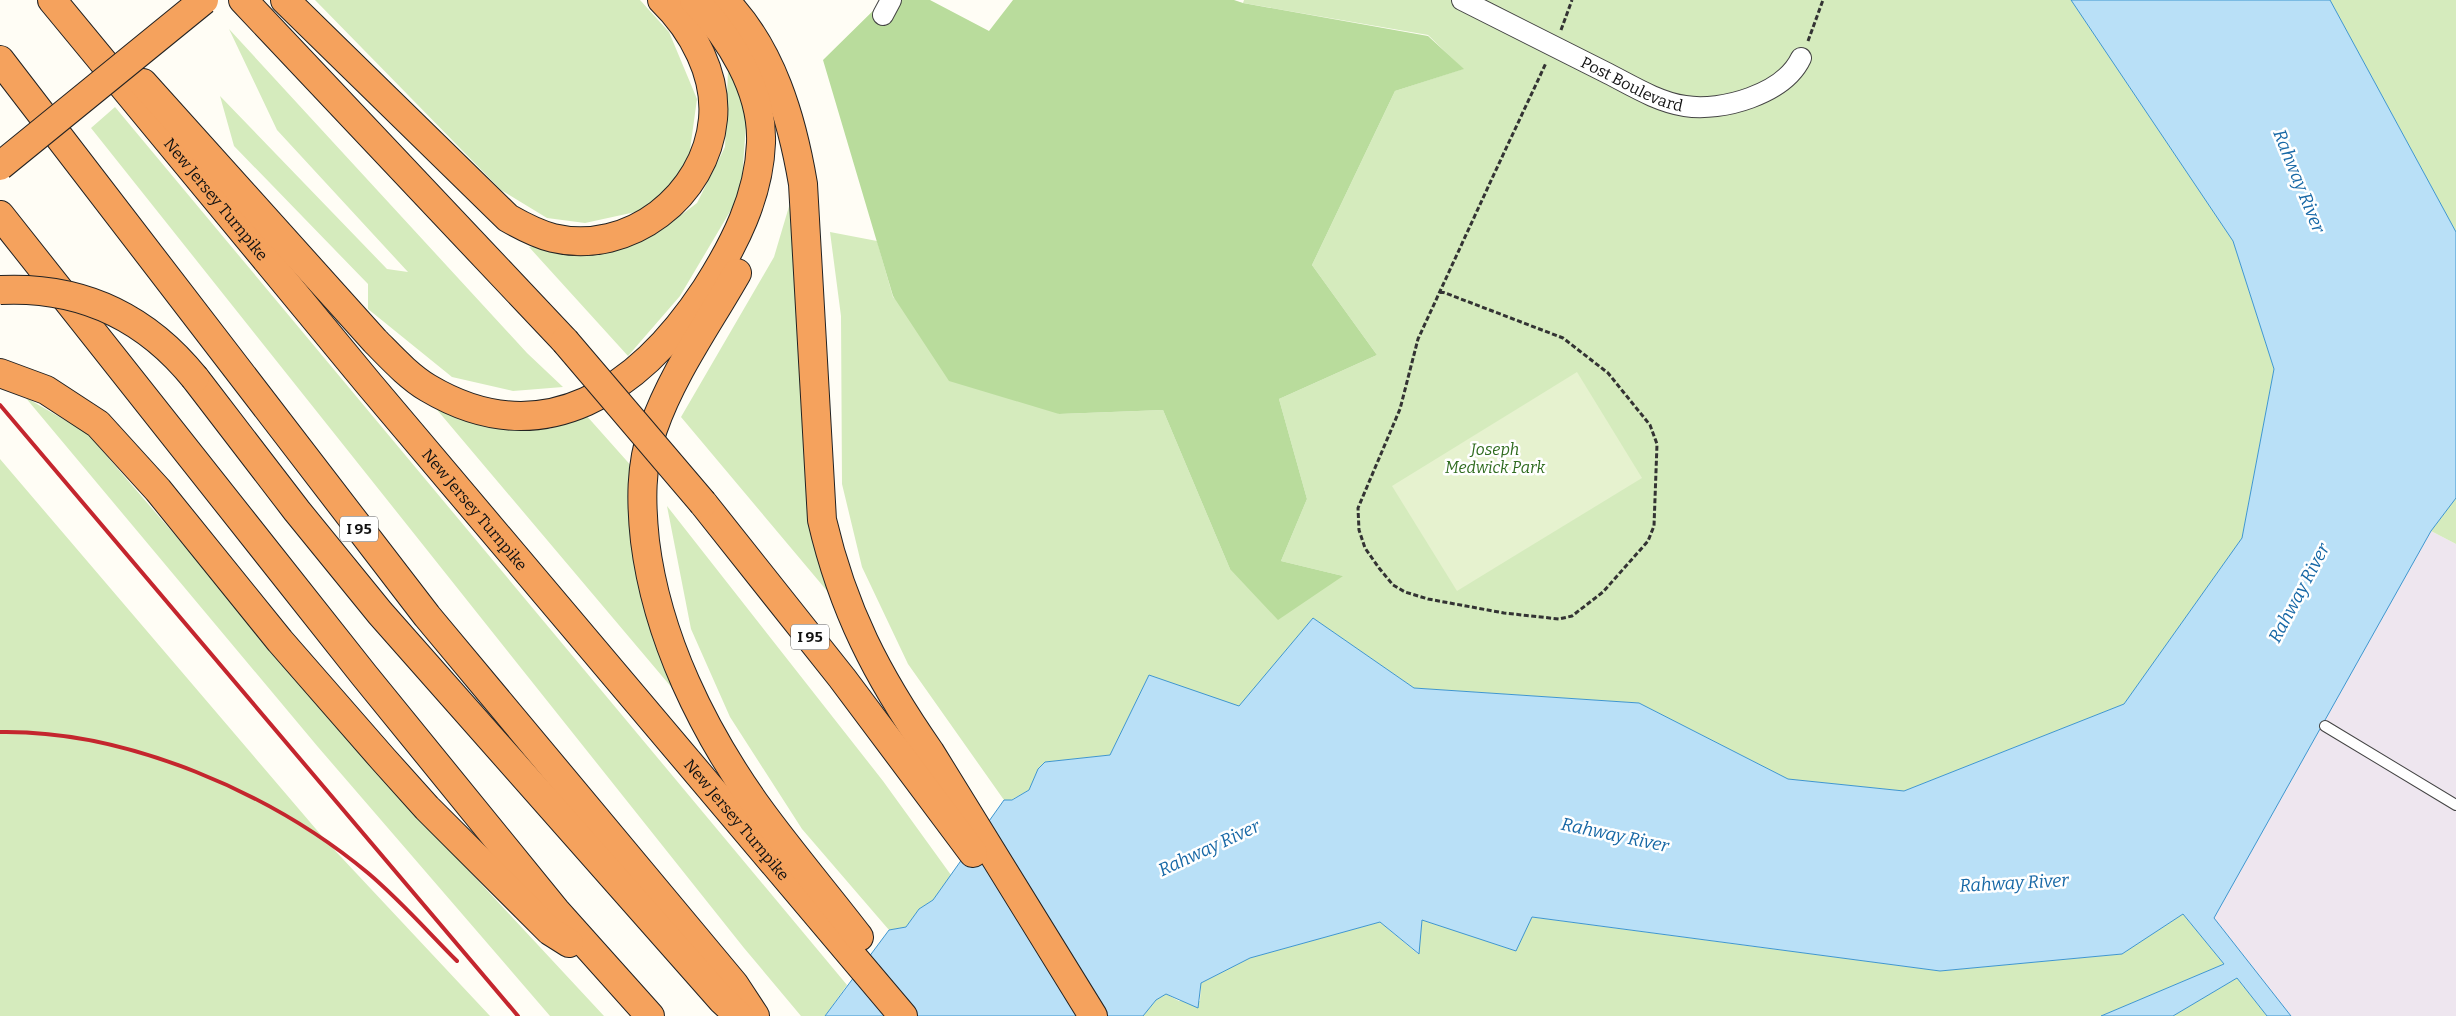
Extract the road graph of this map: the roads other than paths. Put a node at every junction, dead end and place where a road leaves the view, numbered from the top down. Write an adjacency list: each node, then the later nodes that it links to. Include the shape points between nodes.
1 (52, 0): 22 (highway, New Jersey Turnpike, via 376,392)
2 (66, 0): 8 (highway, via 401,367 427,388 454,401 480,412 513,416 544,415 579,406 611,390 642,366 692,310 716,274 749,209 758,175 761,142 756,107 747,77 732,48 711,17)
3 (178, 0): 14 (highway)
4 (204, 0): 15 (highway, bridge)
5 (243, 0): 20 (highway, I 95, bridge, via 565,341)
6 (285, 0): 7 (highway, via 508,218 553,238 580,241 608,239 659,216 680,198 706,150 713,119 712,88 704,60 687,29)
7 (662, 0)
8 (694, 0)
9 (724, 0): 13 (highway, via 751,34)
10 (1462, 0): 11 (street, Post Boulevard, via 1670,103 1686,106 1711,107 1755,96 1787,78)
11 (1801, 58)
12 (0, 60): 24 (highway, I 95, via 427,616)
13 (772, 72): 20 (highway, via 796,145 803,184 822,520 834,567 859,635 901,711); 22 (highway, via 779,106 781,141 767,213 751,249 668,393 655,423 642,474 642,516 655,596 696,703)
14 (0, 147)
15 (0, 166)
16 (0, 215): 23 (highway, via 364,675)
17 (0, 290): 24 (highway, bridge, via 47,292 109,309 157,337 178,357 374,606)
18 (0, 373): 23 (highway, via 46,390 91,419 124,450 280,641 428,808)
19 (2325, 726): 21 (lane)
20 (921, 762): 29 (highway, I 95, via 999,889); 30 (highway)
21 (2456, 805)
22 (811, 891): 27 (highway, New Jersey Turnpike); 28 (highway)
23 (553, 921): 25 (highway, via 605,965)
24 (731, 1000): 26 (highway, I 95)
25 (650, 1016)
26 (755, 1016)
27 (903, 1016)
28 (919, 1016)
29 (1087, 1016)
30 (1093, 1016)

